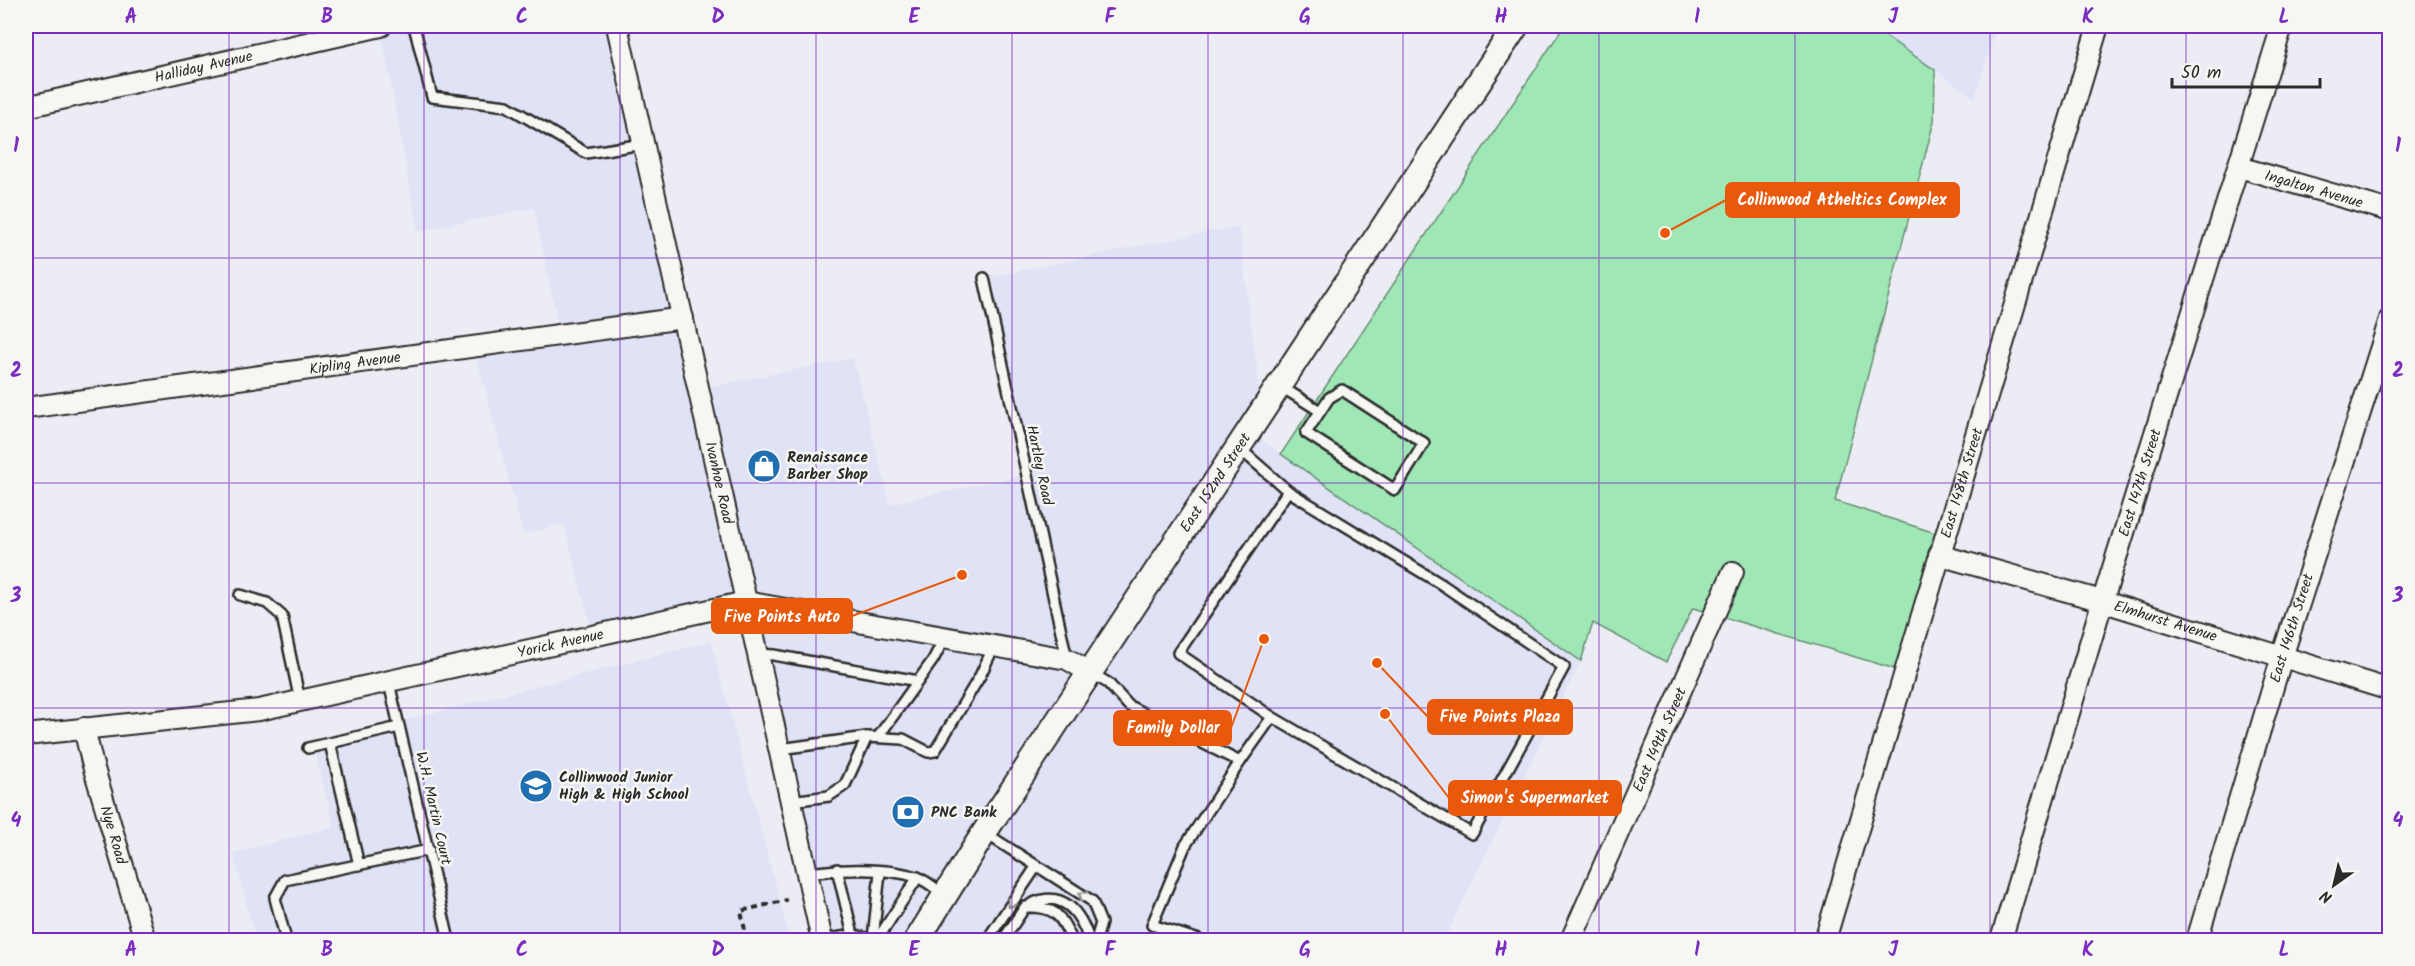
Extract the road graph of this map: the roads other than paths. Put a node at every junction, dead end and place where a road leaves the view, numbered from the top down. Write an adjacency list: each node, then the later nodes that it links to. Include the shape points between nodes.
1 (381, 26): 7 (street, Halliday Avenue)
2 (414, 26): 8 (lane, via 432,97 507,106 586,153)
3 (617, 26): 8 (street, Ivanhoe Road)
4 (1516, 26): 14 (street, East 152nd Street)
5 (2098, 26): 19 (street, East 148th Street)
6 (2282, 26): 9 (street, East 147th Street)
7 (26, 107)
8 (644, 144): 12 (street, Ivanhoe Road)
9 (2239, 167): 10 (street, Ingalton Avenue); 23 (street, East 147th Street)
10 (2390, 211)
11 (984, 278): 28 (lane, Hartley Road)
12 (683, 318): 15 (street, Kipling Avenue); 22 (street, Ivanhoe Road)
13 (2390, 319): 27 (street, East 146th Street)
14 (1278, 384): 16 (lane); 17 (street, East 152nd Street)
15 (26, 408)
16 (1320, 411): 16 (lane, via 1306,432 1395,490 1424,443 1342,390 1335,392)
17 (1237, 447): 18 (lane); 29 (street, East 152nd Street)
18 (1288, 491): 34 (lane, via 1178,653); 34 (lane, via 1441,584 1564,667 1472,834)
19 (1939, 555): 23 (street, Elmhurst Avenue); 69 (street, East 148th Street)
20 (1733, 572): 68 (street, East 149th Street)
21 (240, 595): 33 (lane, via 267,603 282,616)
22 (746, 602): 24 (street, Yorick Avenue); 26 (street, Ivanhoe Road); 31 (street, Yorick Avenue)
23 (2102, 603): 27 (street, Elmhurst Avenue); 70 (street, East 147th Street)
24 (945, 638): 25 (street, Yorick Avenue); 30 (lane)
25 (994, 646): 28 (street, Yorick Avenue); 39 (lane, via 934,751 928,752 903,739)
26 (758, 654): 30 (lane); 42 (street, Ivanhoe Road)
27 (2282, 657): 32 (street, Elmhurst Avenue); 71 (street, East 146th Street)
28 (1067, 659): 29 (street, Yorick Avenue)
29 (1091, 672): 43 (lane, via 1108,683 1129,706); 45 (street, East 152nd Street)
30 (918, 681): 39 (lane)
31 (389, 683): 33 (street, Yorick Avenue); 36 (lane, W.H. Martin Court)
32 (2390, 690)
33 (300, 701): 35 (street, Yorick Avenue, via 259,710)
34 (1272, 717): 43 (lane)
35 (84, 728): 37 (street, Yorick Avenue); 56 (street, Nye Road)
36 (399, 728): 40 (lane); 46 (lane, W.H. Martin Court)
37 (26, 735)
38 (867, 737): 39 (lane); 42 (lane); 44 (lane, via 845,785 829,796)
39 (878, 737)
40 (330, 743): 41 (lane); 47 (lane)
41 (308, 748)
42 (780, 749): 44 (street, Ivanhoe Road)
43 (1240, 762): 67 (lane, via 1185,846 1152,925)
44 (791, 801): 51 (street, Ivanhoe Road)
45 (984, 833): 48 (lane); 53 (street, East 152nd Street)
46 (429, 850): 47 (lane); 58 (lane, W.H. Martin Court)
47 (359, 865): 57 (lane, via 285,880 275,898)
48 (1036, 867): 62 (lane, one-way to 62); 66 (lane, one-way to 48, via 1101,923 1092,901)
49 (837, 869): 50 (lane); 51 (lane); 55 (lane)
50 (880, 872): 52 (lane); 60 (lane)
51 (807, 873): 59 (street, Ivanhoe Road)
52 (918, 877): 53 (lane); 60 (lane)
53 (946, 897): 61 (street, East 152nd Street)
54 (1025, 907): 63 (lane); 64 (lane, via 1053,909); 65 (lane, via 1045,900 1058,900 1070,906)
55 (853, 935): 59 (lane); 60 (lane)
56 (145, 940)
57 (286, 940)
58 (449, 940)
59 (823, 940)
60 (875, 940)
61 (917, 940)
62 (987, 940)
63 (1003, 940)
64 (1072, 940)
65 (1089, 940)
66 (1096, 940)
67 (1199, 940)
68 (1571, 940)
69 (1825, 940)
70 (2001, 940)
71 (2197, 940)

